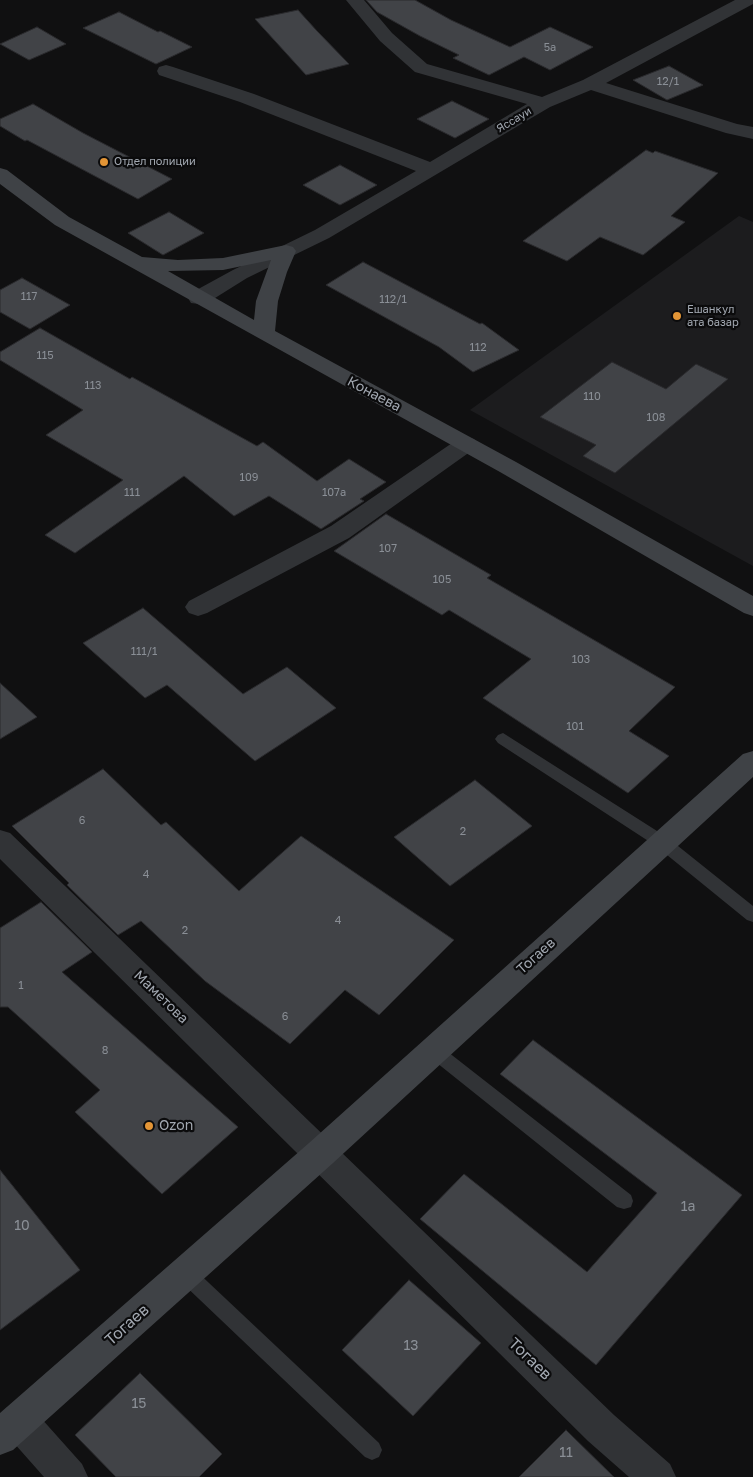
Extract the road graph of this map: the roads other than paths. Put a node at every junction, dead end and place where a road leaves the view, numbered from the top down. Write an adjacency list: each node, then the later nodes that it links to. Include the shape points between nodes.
1 (355, 0): 5 (street, via 386,36 422,68)
2 (748, 0): 4 (street, Яссауи)
3 (166, 71): 7 (street, via 247,98)
4 (590, 84): 5 (street, Яссауи); 6 (street)
5 (543, 102): 7 (street, Яссауи)
6 (753, 134)
7 (432, 170): 9 (street, Яссауи, via 322,234)
8 (0, 174): 10 (main road, Конаева, via 62,221)
9 (286, 251): 10 (main road, via 224,264 178,266); 11 (street, Яссауи); 12 (main road, via 267,301)
10 (135, 262): 11 (main road, Конаева)
11 (199, 298): 12 (main road, Конаева)
12 (264, 334): 13 (main road, Конаева)
13 (466, 444): 14 (main road, Конаева); 15 (street, via 340,532)
14 (753, 607)
15 (198, 608)
16 (503, 739): 19 (lane)
17 (753, 761): 19 (main road, Тогаев)
18 (0, 841): 22 (street, Маметова)
19 (662, 842): 20 (lane); 21 (main road, Тогаев)
20 (753, 915)
21 (433, 1050): 22 (main road, Тогаев); 23 (lane)
22 (321, 1153): 24 (main road, Тогаев); 28 (street, Тогаев, via 601,1428)
23 (624, 1201)
24 (185, 1273): 25 (main road, Тогаев); 26 (lane)
25 (9, 1429): 27 (street)
26 (372, 1450)
27 (69, 1477)
28 (657, 1477)

